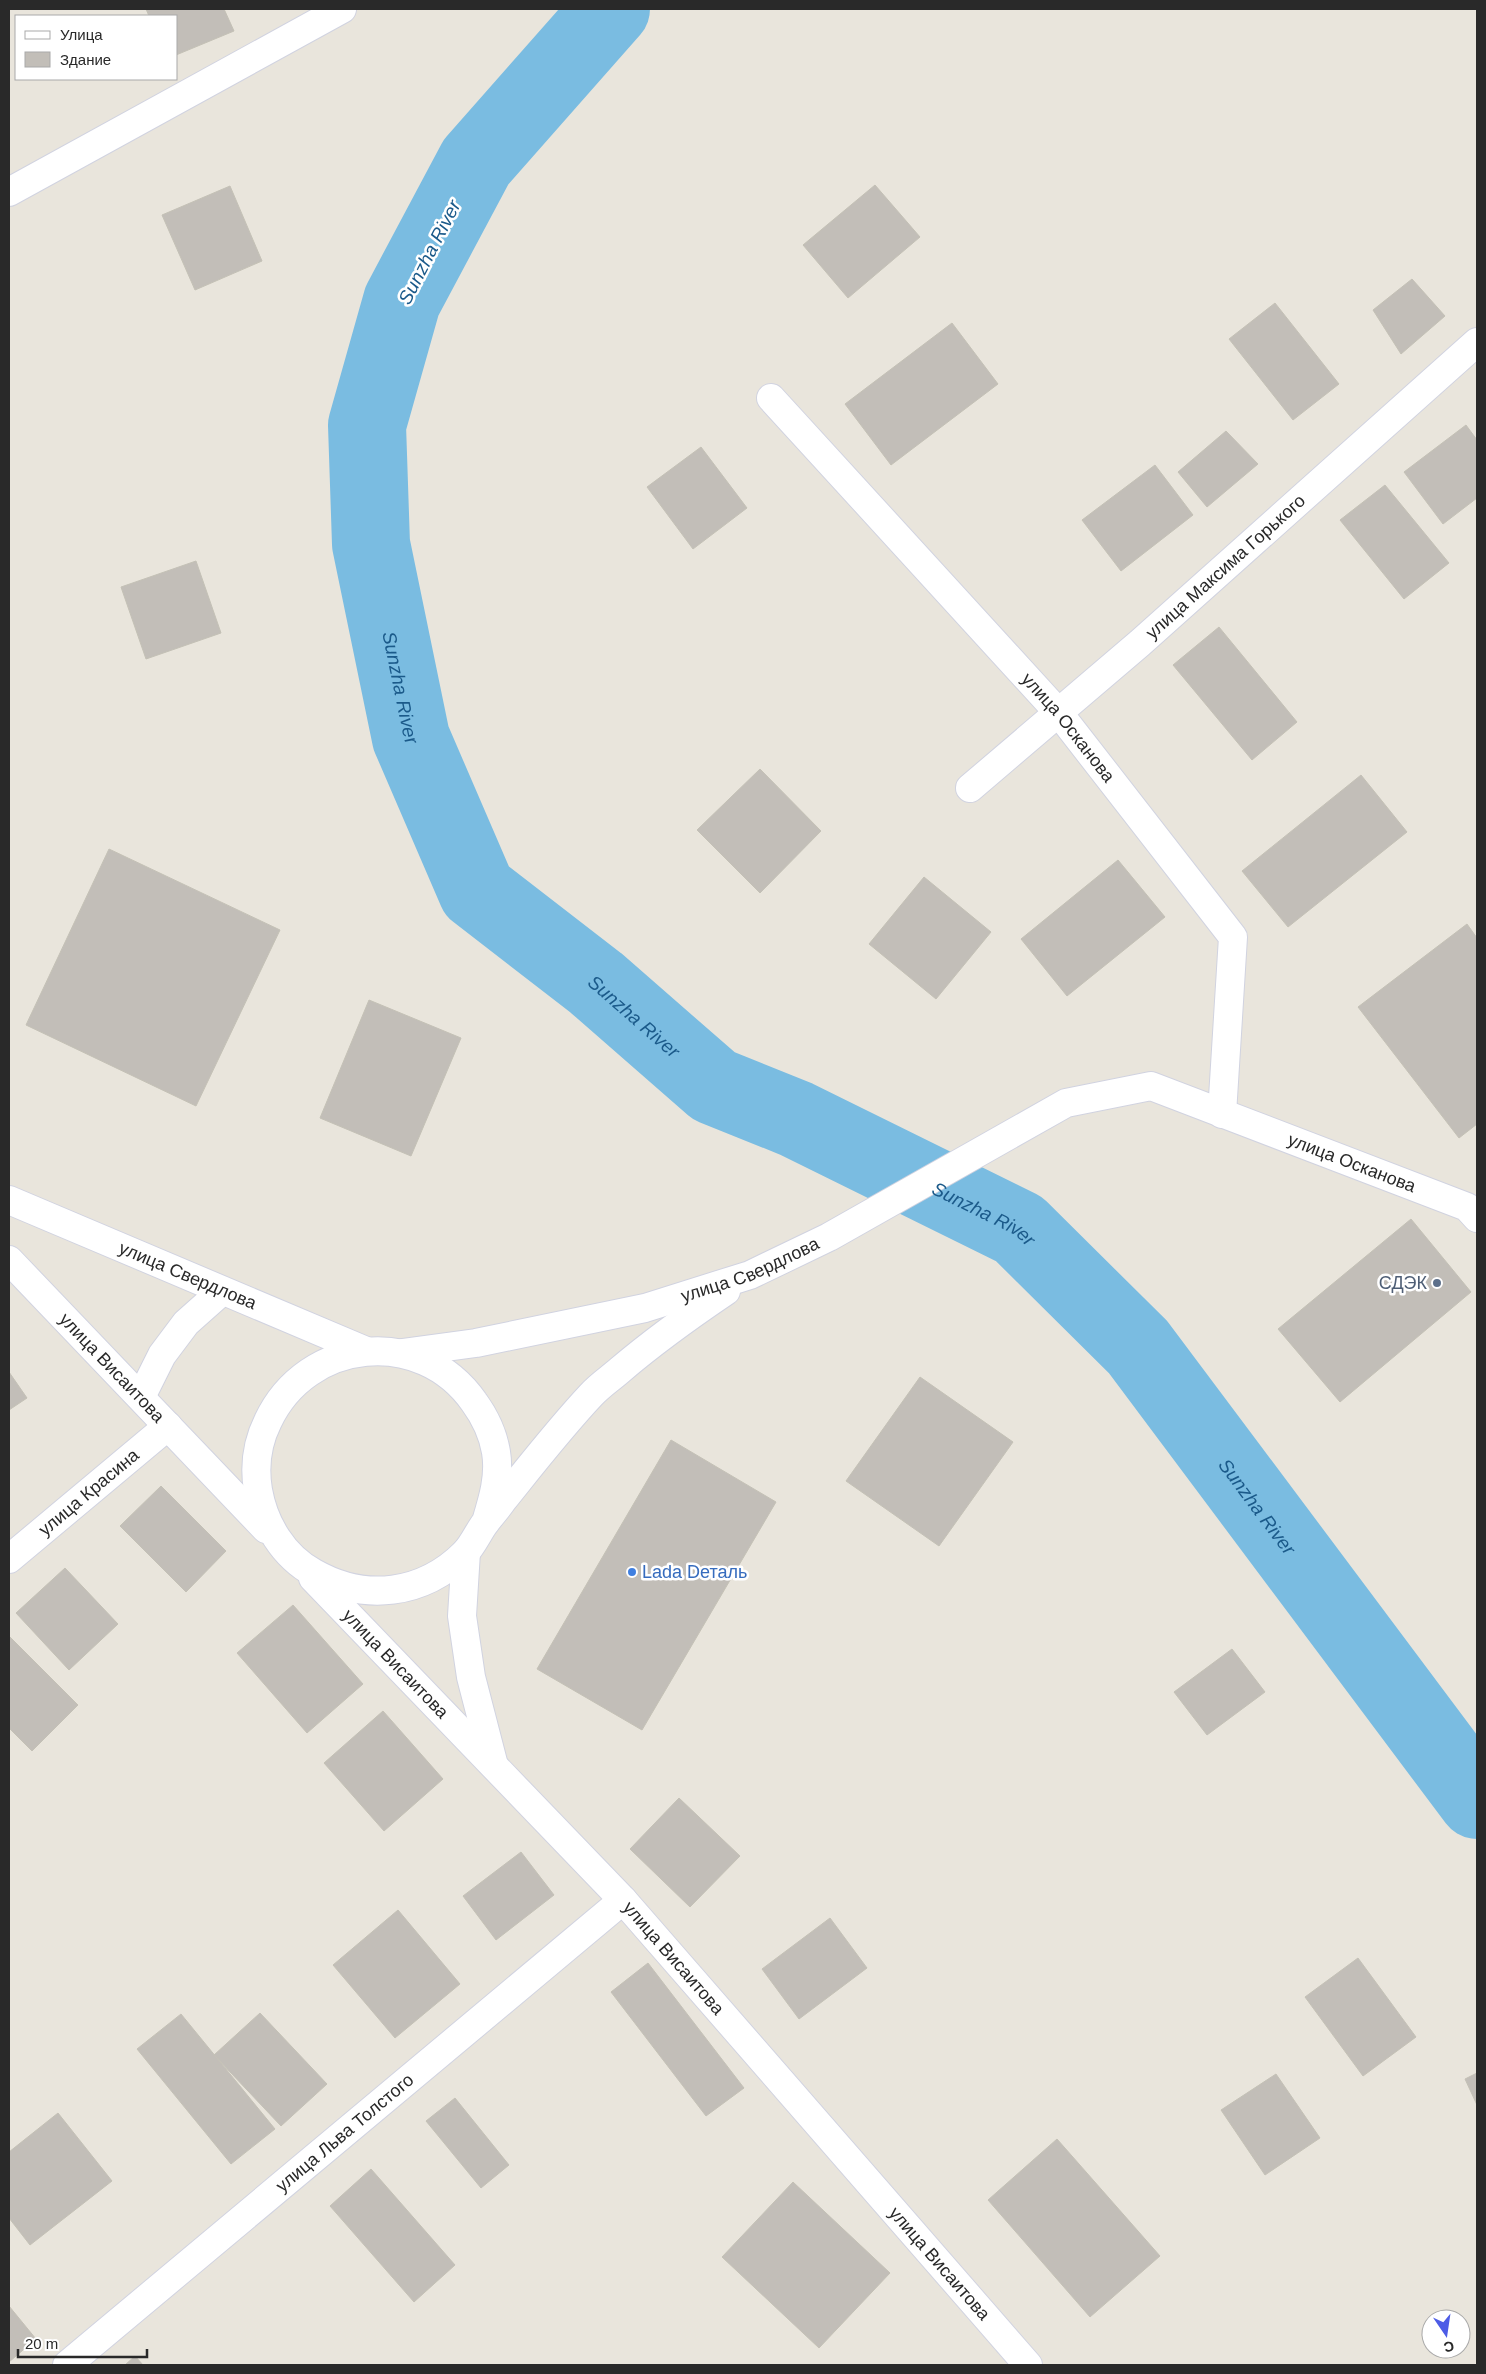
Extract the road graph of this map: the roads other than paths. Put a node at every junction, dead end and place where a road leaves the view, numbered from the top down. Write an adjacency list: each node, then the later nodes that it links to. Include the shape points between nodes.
1 (342, 9): 2 (street)
2 (9, 192)
3 (1477, 342): 5 (street, улица Максима Горького, via 1148,636)
4 (771, 398): 5 (street, улица Осканова)
5 (1058, 712): 6 (street, улица Максима Горького); 8 (street, улица Осканова, via 1233,937)
6 (970, 788)
7 (1066, 1103): 8 (street, улица Осканова, via 1151,1086); 12 (street, улица Свердлова, via 829,1237)
8 (1222, 1114): 10 (street, улица Осканова)
9 (9, 1200): 13 (street, улица Свердлова)
10 (1474, 1208)
11 (9, 1260): 16 (street, улица Висаитова)
12 (750, 1275): 15 (street, улица Свердлова, via 645,1308 476,1343); 18 (street, via 661,1336 592,1393)
13 (222, 1291): 14 (street, улица Свердлова); 16 (street, via 186,1323 162,1355)
14 (366, 1351): 15 (street); 19 (street, via 331,1359 300,1378 275,1405 260,1437 255,1472 261,1508)
15 (402, 1353): 18 (street, via 436,1366 464,1388 485,1417 496,1451 496,1487)
16 (141, 1397): 17 (street, улица Висаитова)
17 (168, 1426): 19 (street, улица Висаитова); 21 (street, улица Красина)
18 (486, 1522): 20 (street)
19 (277, 1541): 22 (street, улица Висаитова)
20 (466, 1552): 22 (street, via 438,1575 405,1588 387,1590 369,1591 333,1584); 23 (street, via 462,1616 470,1677)
21 (9, 1559)
22 (302, 1566): 23 (street, улица Висаитова)
23 (494, 1766): 24 (street, улица Висаитова)
24 (623, 1900): 25 (street, улица Льва Толстого); 26 (street, улица Висаитова)
25 (67, 2365)
26 (1028, 2365)

